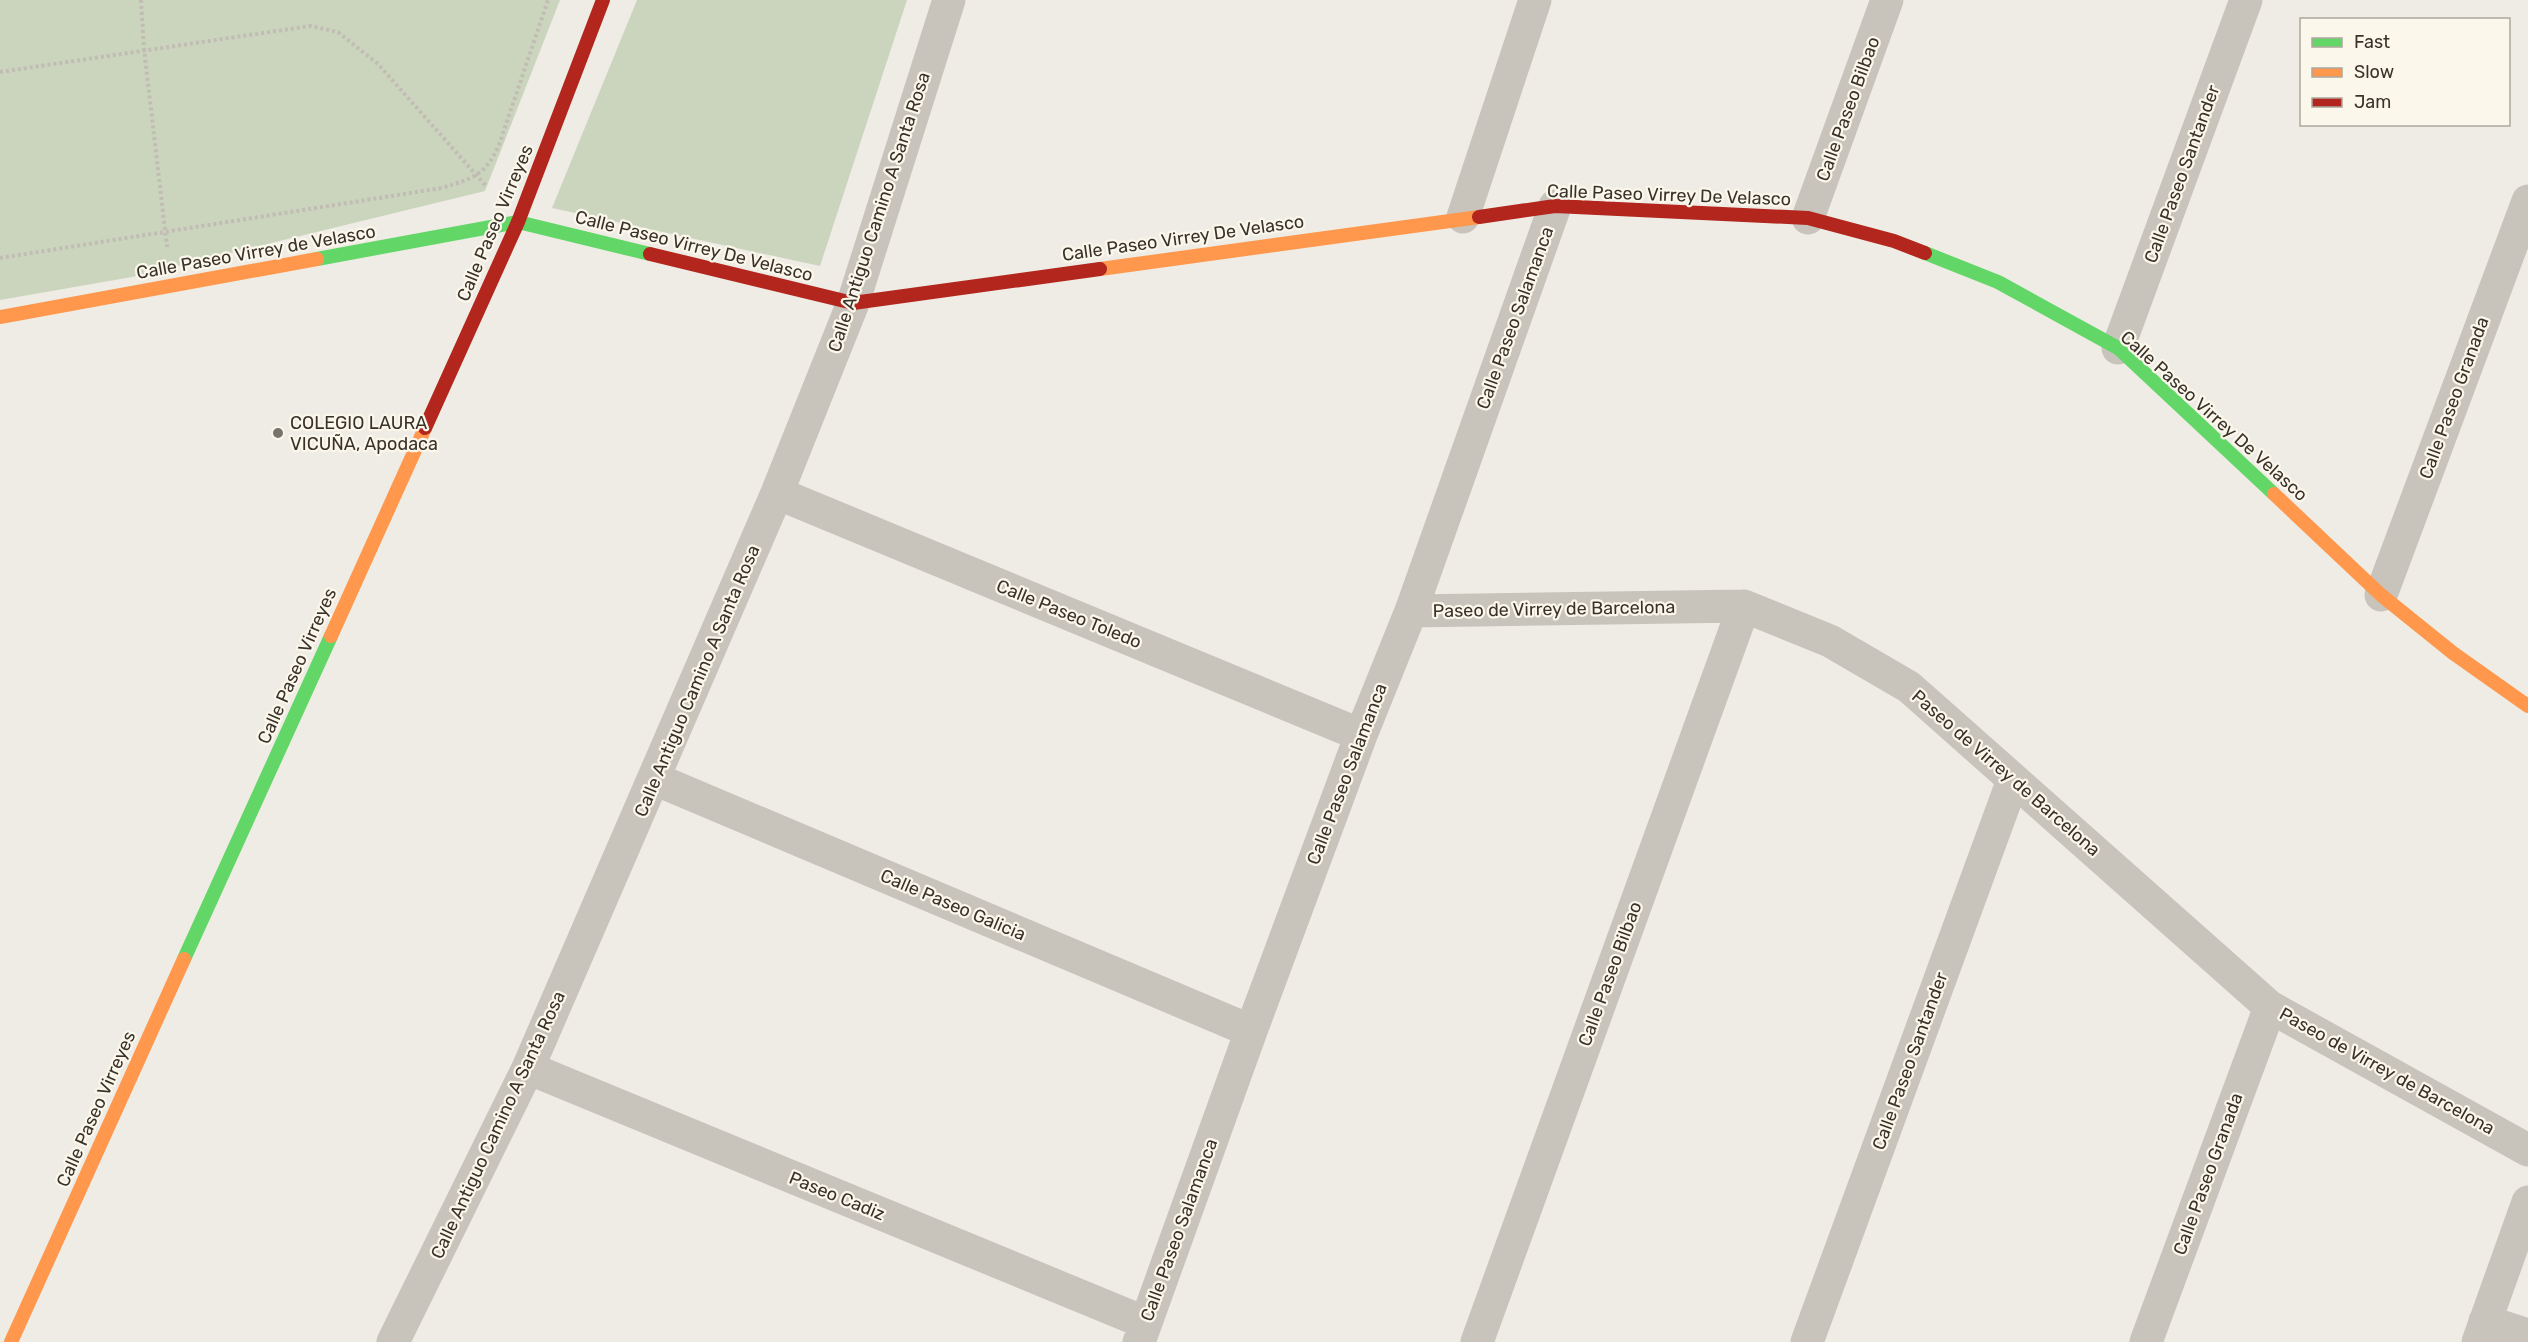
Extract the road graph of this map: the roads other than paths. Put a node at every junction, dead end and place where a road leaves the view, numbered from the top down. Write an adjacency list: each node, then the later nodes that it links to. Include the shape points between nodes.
1 (603, 0): 10 (street, Calle Paseo Virreyes)
2 (949, 0): 11 (street, Calle Antiguo Camino A Santa Rosa)
3 (1535, 0): 8 (street)
4 (1887, 0): 9 (street, Calle Paseo Bilbao)
5 (2246, 0): 13 (street, Calle Paseo Santander)
6 (2528, 201): 15 (street, Calle Paseo Granada)
7 (1555, 206): 8 (street, Calle Paseo Virrey De Velasco); 9 (street, Calle Paseo Virrey De Velasco); 17 (street, Calle Paseo Salamanca)
8 (1463, 217): 11 (street, Calle Paseo Virrey De Velasco)
9 (1808, 218): 13 (street, Calle Paseo Virrey De Velasco, via 1894,241 1998,282)
10 (518, 222): 11 (street, Calle Paseo Virrey De Velasco); 12 (street, Calle Paseo Virrey de Velasco); 30 (street, Calle Paseo Virreyes)
11 (853, 303): 14 (street, Calle Antiguo Camino A Santa Rosa)
12 (0, 317)
13 (2118, 348): 15 (street, Calle Paseo Virrey De Velasco)
14 (777, 493): 19 (street, Calle Paseo Toledo); 20 (street, Calle Antiguo Camino A Santa Rosa)
15 (2381, 595): 18 (street, Calle Paseo Virrey De Velasco)
16 (1744, 606): 17 (street, Paseo de Virrey de Barcelona); 21 (street, Paseo de Virrey de Barcelona, via 1830,641 1909,687); 32 (street, Calle Paseo Bilbao)
17 (1411, 611): 19 (street, Calle Paseo Salamanca)
18 (2528, 706)
19 (1361, 735): 23 (street, Calle Paseo Salamanca)
20 (655, 779): 23 (street, Calle Paseo Galicia); 24 (street, Calle Antiguo Camino A Santa Rosa)
21 (2013, 780): 22 (street, Paseo de Virrey de Barcelona); 33 (street, Calle Paseo Santander)
22 (2270, 1007): 25 (street, Paseo de Virrey de Barcelona); 34 (street, Calle Paseo Granada)
23 (1251, 1030): 28 (street, Calle Paseo Salamanca)
24 (528, 1068): 28 (street, Paseo Cadiz); 31 (street, Calle Antiguo Camino A Santa Rosa)
25 (2528, 1150)
26 (2528, 1202): 27 (street)
27 (2482, 1331): 29 (street)
28 (1143, 1333)
29 (2528, 1335)
30 (11, 1342)
31 (393, 1342)
32 (1477, 1342)
33 (1807, 1342)
34 (2146, 1342)

